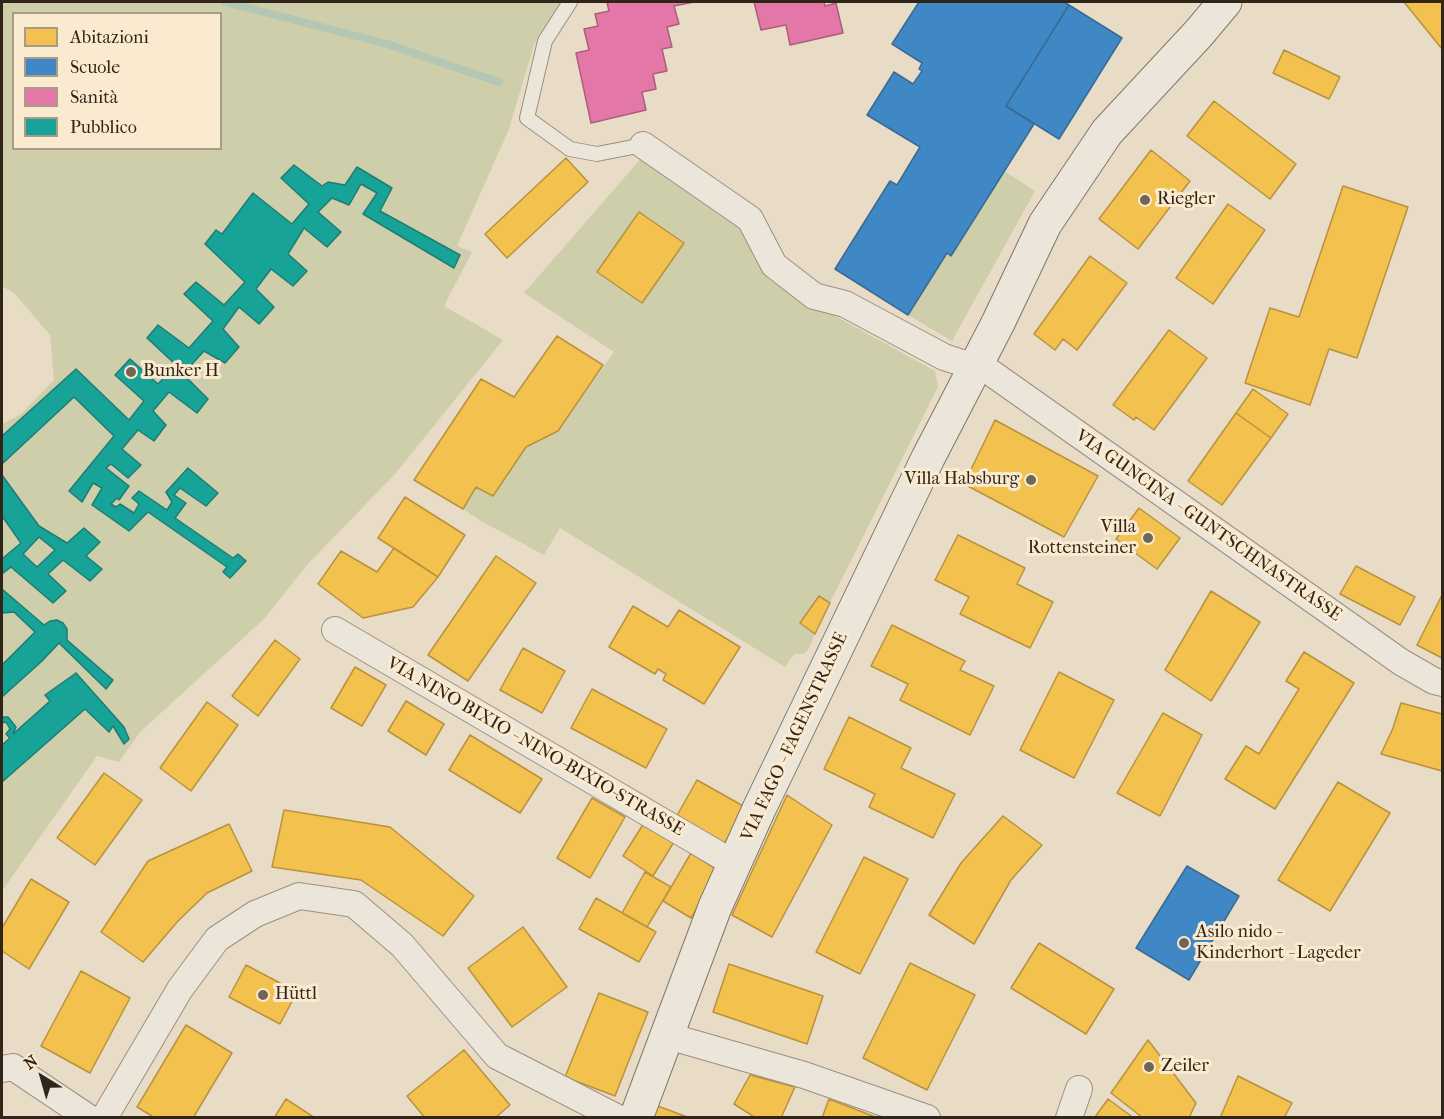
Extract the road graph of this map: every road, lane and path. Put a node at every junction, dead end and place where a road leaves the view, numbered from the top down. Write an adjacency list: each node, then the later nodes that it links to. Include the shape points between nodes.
1 (570, 2): 3 (lane, via 545,41 527,118 570,149 597,154)
2 (1225, 2): 4 (street, VIA FAGO - FAGENSTRASSE, via 1107,132 1046,224)
3 (643, 145): 4 (street, via 750,219 774,265 814,296 845,304 944,357)
4 (976, 366): 6 (street, VIA GUNCINA - GUNTSCHNASTRASSE, via 1004,381 1401,662); 7 (street, VIA FAGO - FAGENSTRASSE, via 928,458)
5 (336, 630): 7 (street, VIA NINO BIXIO - NINO-BIXIO-STRASSE)
6 (1443, 683)
7 (735, 864): 8 (street, VIA FAGO - FAGENSTRASSE, via 715,907)
8 (668, 1036): 14 (street, VIA FAGO - FAGENSTRASSE); 15 (street, via 804,1075)
9 (7, 1068): 11 (street)
10 (1079, 1089): 16 (street)
11 (89, 1118)
12 (104, 1118): 13 (street, via 180,988 217,939 255,914 299,896 354,904 402,945 497,1056)
13 (618, 1118)
14 (636, 1118)
15 (927, 1118)
16 (1069, 1118)

